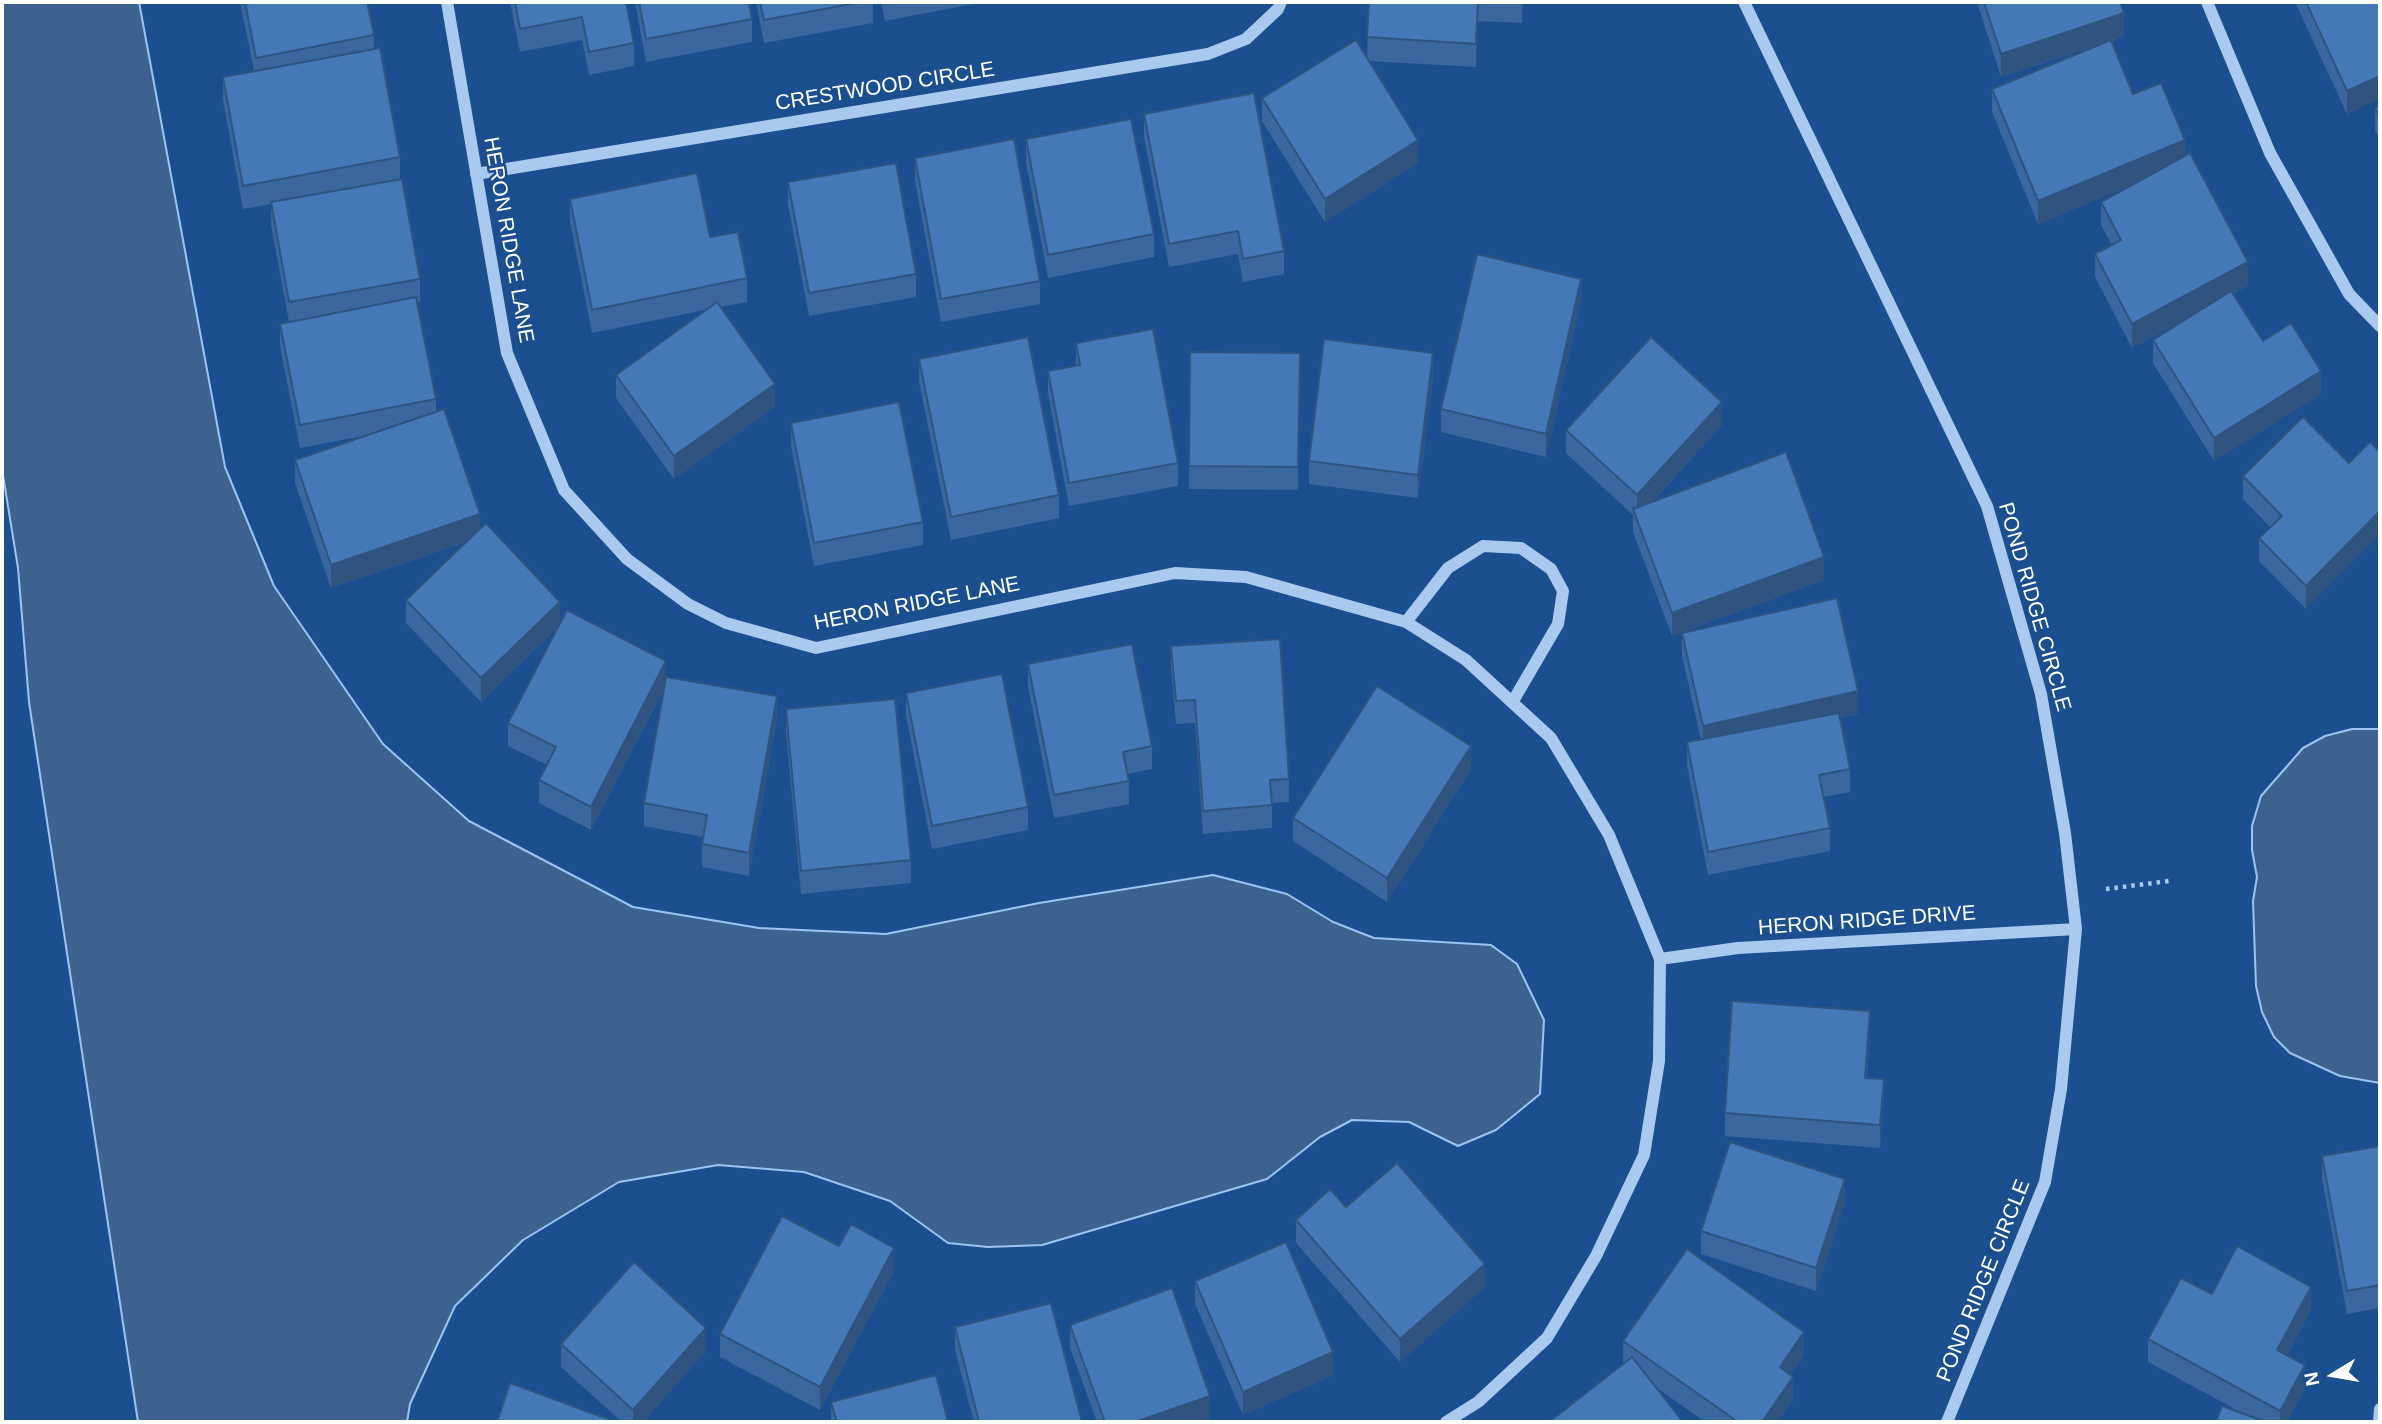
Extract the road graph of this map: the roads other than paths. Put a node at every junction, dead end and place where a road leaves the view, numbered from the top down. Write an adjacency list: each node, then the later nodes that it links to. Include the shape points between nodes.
1 (447, 2): 5 (street, HERON RIDGE LANE)
2 (1281, 2): 5 (street, CRESTWOOD CIRCLE, via 1246,38 1208,54)
3 (1744, 2): 9 (street, POND RIDGE CIRCLE, via 1987,506 2041,694)
4 (2207, 2): 6 (street, via 2270,153 2349,294)
5 (476, 174): 7 (street, HERON RIDGE LANE, via 507,352 564,490 627,559 688,604 726,623 816,648 1175,573 1246,577)
6 (2380, 326)
7 (1406, 622): 8 (street, HERON RIDGE LANE, via 1465,660); 8 (street, via 1448,568 1483,546 1521,548 1551,569 1563,591 1558,624)
8 (1513, 701): 10 (street, HERON RIDGE LANE, via 1551,738 1582,787 1609,835)
9 (2076, 929): 10 (street, HERON RIDGE DRIVE, via 1738,948); 13 (street, POND RIDGE CIRCLE, via 2061,1090 2045,1182)
10 (1660, 958): 12 (street, HERON RIDGE LANE, via 1659,1061 1644,1155 1597,1256 1547,1338 1478,1402)
11 (2380, 1409): 14 (street)
12 (1446, 1422)
13 (1948, 1422)
14 (2379, 1422)

